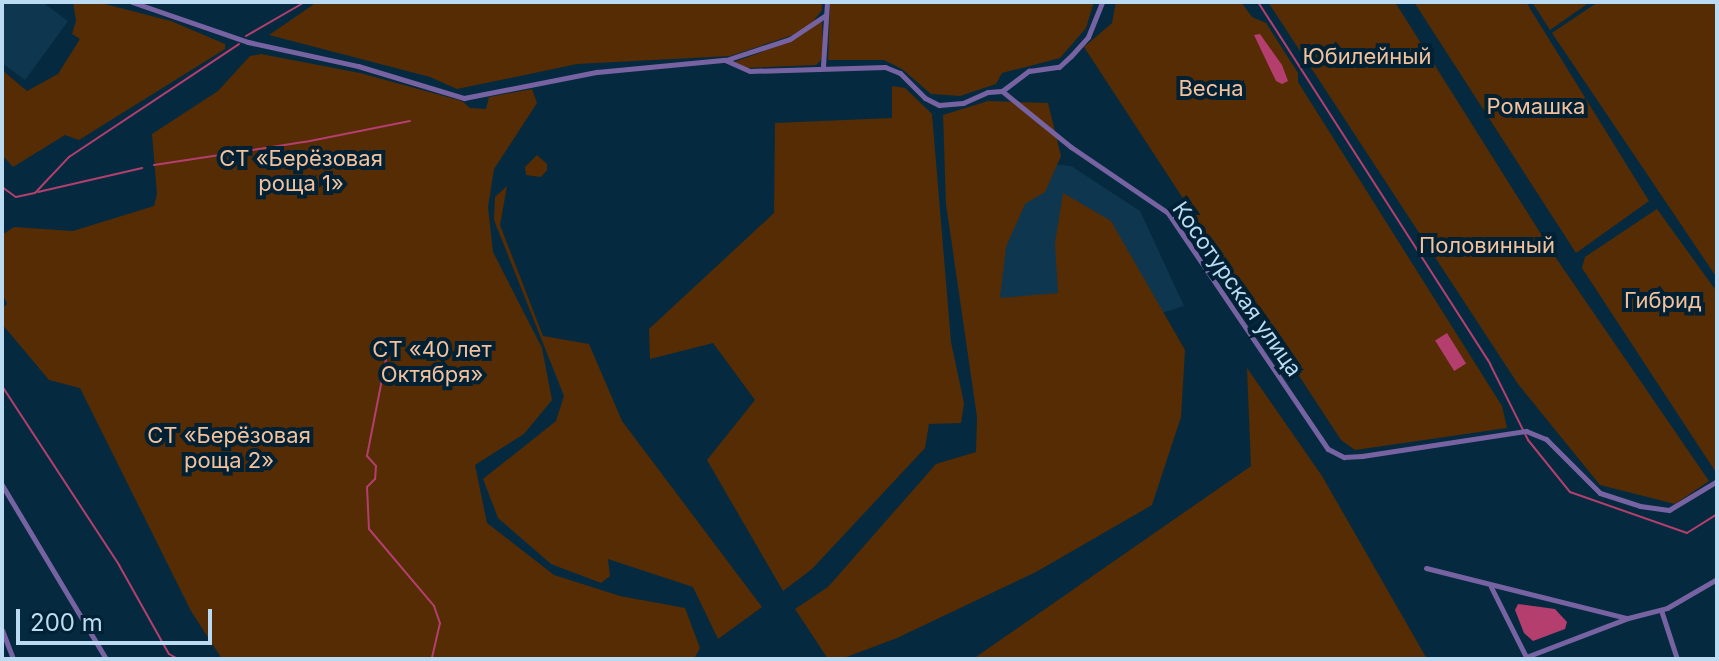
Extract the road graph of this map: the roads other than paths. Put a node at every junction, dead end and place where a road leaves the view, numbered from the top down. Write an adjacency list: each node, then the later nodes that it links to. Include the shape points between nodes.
1 (132, 2): 5 (street, via 248,42 358,66 464,98 597,72)
2 (827, 2): 4 (street)
3 (1102, 2): 7 (street, via 1088,37 1059,67 1029,71)
4 (826, 15): 5 (street, via 790,39); 6 (street)
5 (725, 60): 6 (street, via 750,71)
6 (823, 66): 7 (street, via 885,67 939,105)
7 (1002, 91): 8 (street, Косотурская улица, via 1071,147 1168,213 1328,449 1344,457 1526,431 1546,439 1600,493 1640,506 1669,510)
8 (1717, 481)
9 (2, 485): 18 (street)
10 (1426, 568): 12 (street)
11 (1717, 579): 13 (street)
12 (1491, 586): 14 (street); 16 (street)
13 (1661, 610): 14 (street); 19 (street)
14 (1628, 618): 16 (street)
15 (2, 630): 17 (street)
16 (1526, 658)
17 (13, 659)
18 (106, 659)
19 (1677, 659)

